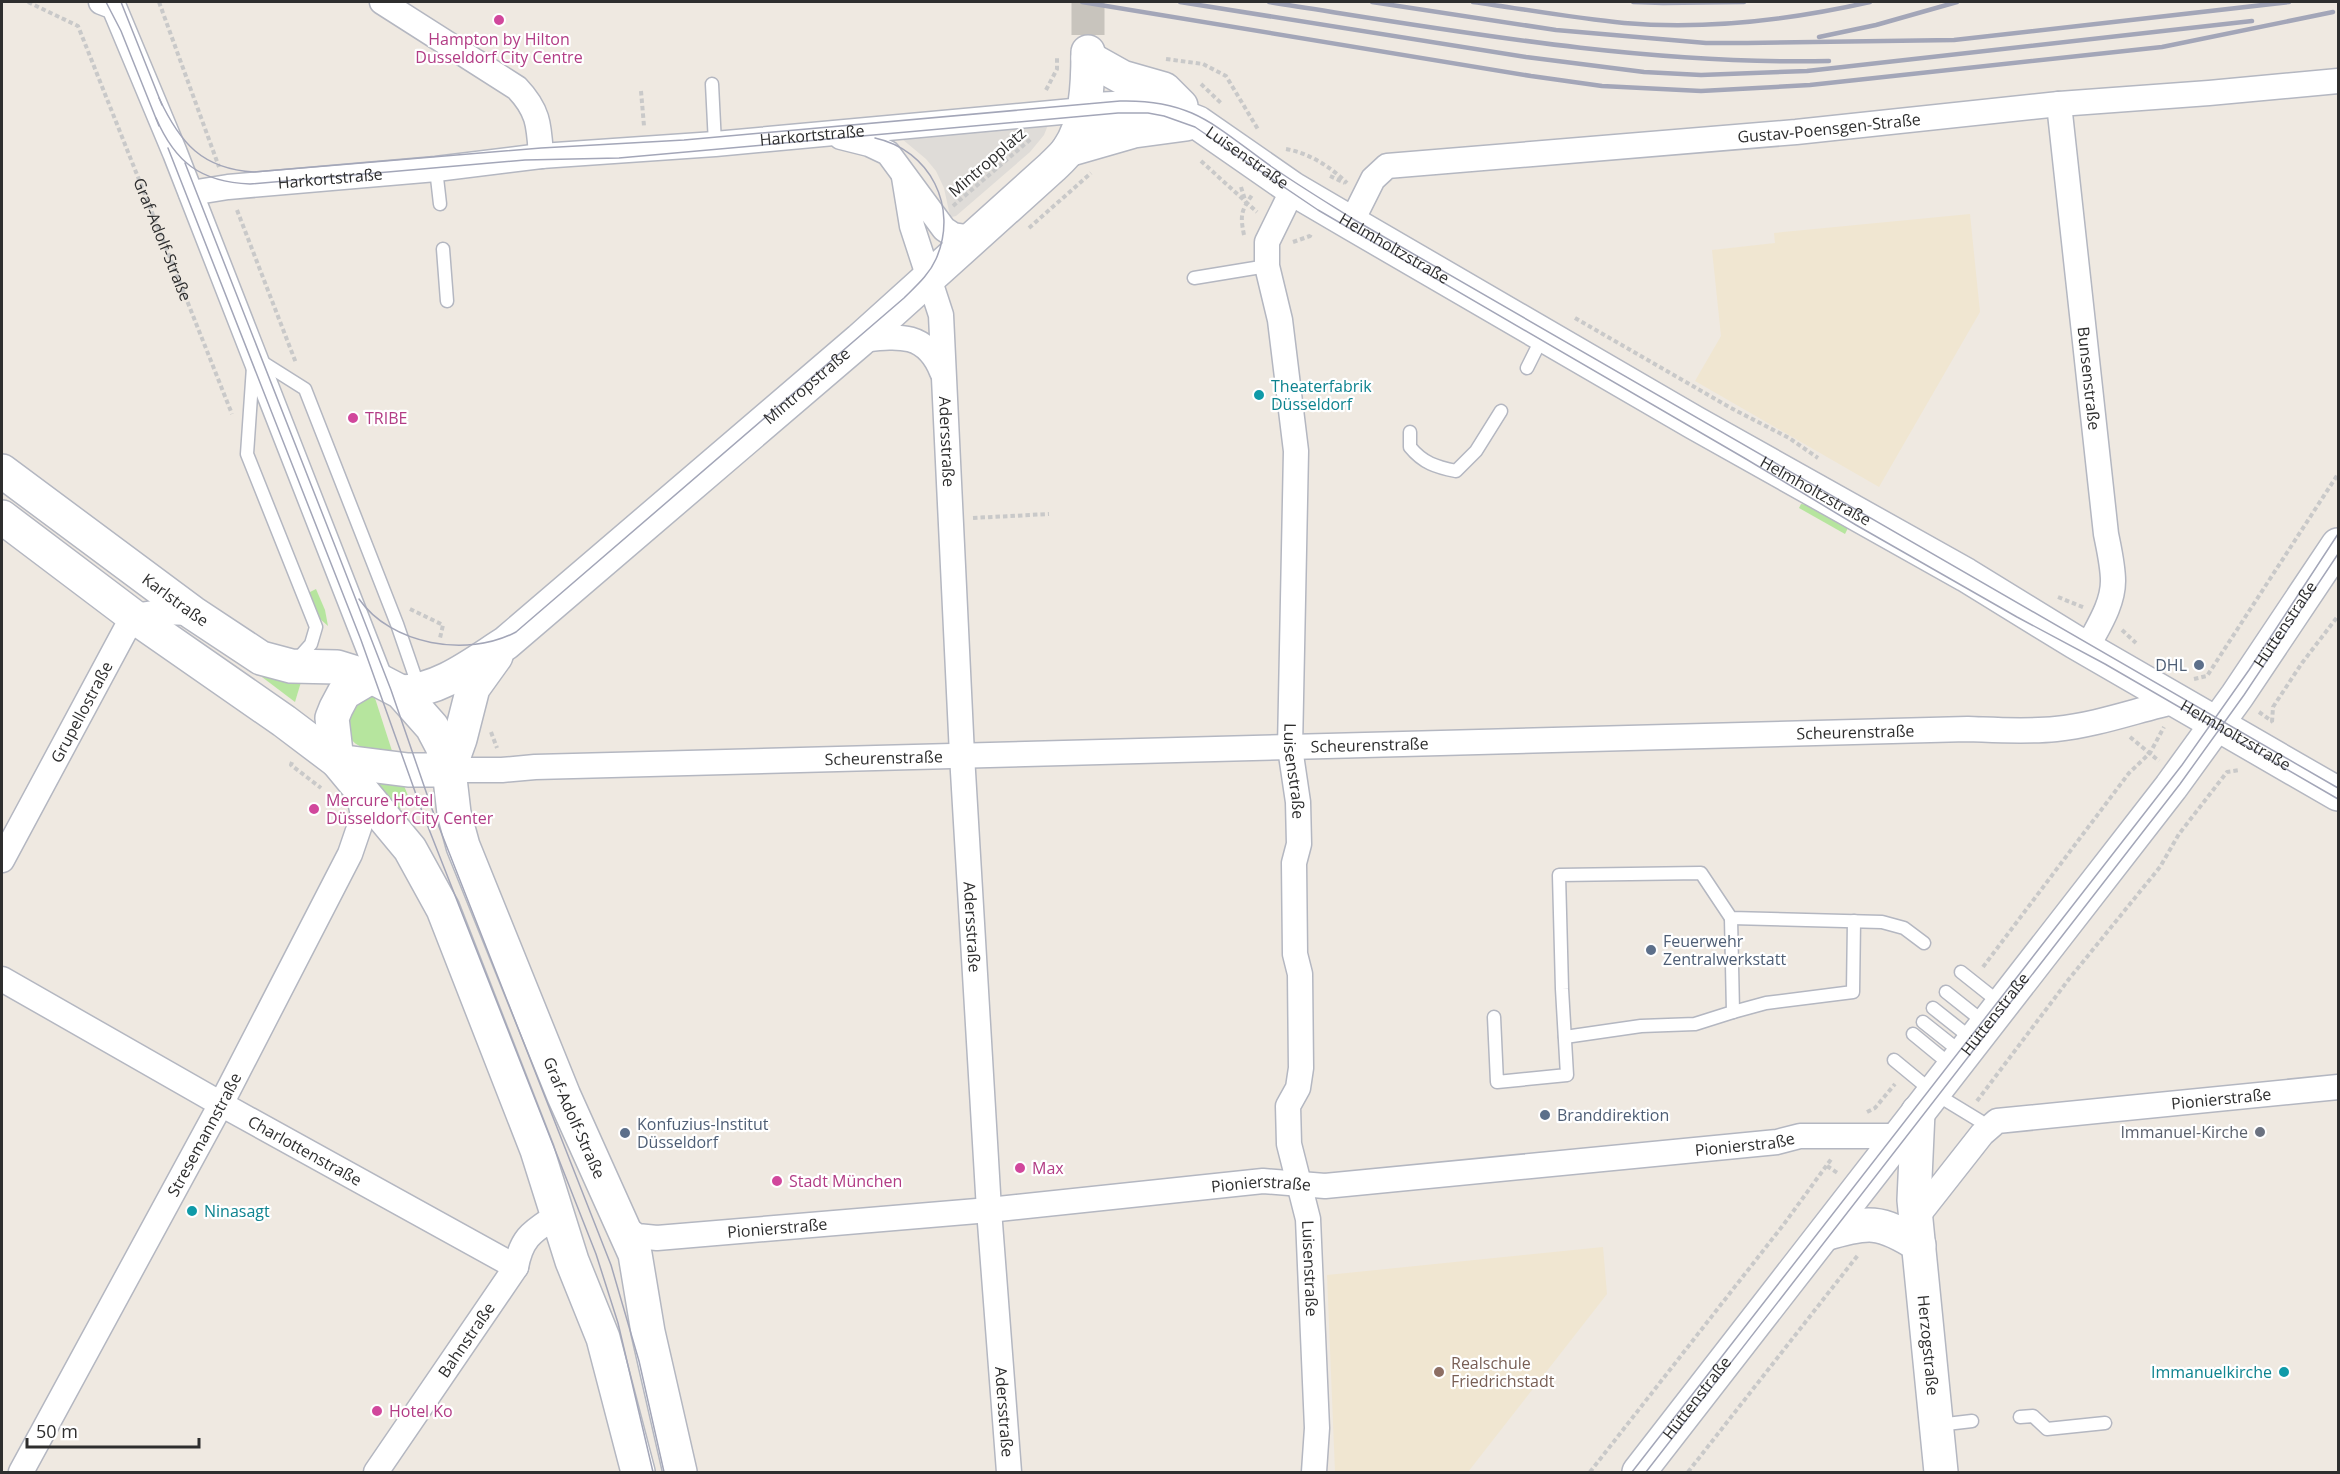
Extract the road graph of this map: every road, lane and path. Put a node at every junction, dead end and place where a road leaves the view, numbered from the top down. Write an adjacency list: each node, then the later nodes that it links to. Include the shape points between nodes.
1 (28, 2): 53 (path, Graf-Adolf-Straße, via 78,26)
2 (159, 2): 23 (path)
3 (382, 2): 22 (street, via 518,88 537,116)
4 (110, 3): 30 (street, Graf-Adolf-Straße)
5 (1078, 56): 9 (path, via 1057,69 1048,87); 12 (main road, Mintropstraße); 13 (main road, Luisenstraße, via 1122,77 1164,89)
6 (1161, 58): 17 (path, Luisenstraße, via 1203,64 1226,76)
7 (2338, 81): 11 (street, Gustav-Poensgen-Straße)
8 (712, 84): 18 (lane)
9 (1057, 87)
10 (641, 91): 14 (path)
11 (2059, 104): 36 (street, Gustav-Poensgen-Straße, via 1784,133 1387,166 1373,179); 71 (street, Bunsenstraße, via 2114,584 2109,604)
12 (1083, 110): 13 (main road, Luisenstraße, via 1144,107); 16 (street, Harkortstraße); 20 (main road, Mintropstraße)
13 (1198, 123): 20 (main road, Luisenstraße, via 1134,131); 29 (main road, Luisenstraße)
14 (644, 126)
15 (1040, 132): 34 (path, Mintropplatz)
16 (827, 134): 18 (street, Harkortstraße); 27 (street, Adersstraße, via 888,153)
17 (1263, 138)
18 (715, 144): 22 (street, Harkortstraße)
19 (1282, 149): 25 (path, Luisenstraße, via 1296,151)
20 (1068, 150): 38 (main road, Mintropstraße)
21 (1195, 154): 32 (path, Luisenstraße)
22 (541, 156): 26 (street, Harkortstraße)
23 (214, 157)
24 (1097, 168): 37 (path)
25 (1331, 168): 25 (path, via 1349,184 1329,176)
26 (436, 169): 30 (street, Harkortstraße); 33 (lane)
27 (904, 177): 38 (street, Adersstraße, via 948,232); 41 (street, Adersstraße, via 912,226)
28 (1240, 182): 32 (path, Luisenstraße)
29 (1293, 189): 36 (main road, Helmholtzstraße); 40 (street, Luisenstraße, via 1267,242)
30 (191, 193): 47 (street, Graf-Adolf-Straße)
31 (1251, 197): 32 (path)
32 (1246, 203)
33 (440, 204)
34 (949, 210)
35 (239, 214): 50 (path)
36 (1352, 223): 45 (main road, Helmholtzstraße)
37 (1021, 236)
38 (973, 238): 41 (main road, Mintropstraße)
39 (443, 249): 43 (lane)
40 (1267, 266): 42 (lane); 80 (street, Luisenstraße, via 1280,320 1296,450)
41 (929, 277): 46 (main road, Mintropstraße); 49 (street, Adersstraße, via 941,315)
42 (1194, 278)
43 (447, 301)
44 (1568, 314): 54 (path, Helmholtzstraße)
45 (1543, 335): 48 (lane); 71 (main road, Helmholtzstraße)
46 (860, 340): 49 (street, Adersstraße, via 892,336 917,341 927,346 938,360); 70 (main road, Mintropstraße)
47 (254, 356): 50 (lane); 53 (lane, Graf-Adolf-Straße); 73 (street, Graf-Adolf-Straße)
48 (1527, 368)
49 (946, 380): 82 (street, Adersstraße)
50 (305, 388): 62 (lane, Graf-Adolf-Straße)
51 (1501, 411): 52 (lane, via 1476,451 1456,471 1437,467 1416,455 1410,447)
52 (1410, 432)
53 (248, 454): 72 (lane, Graf-Adolf-Straße, via 316,627 311,644)
54 (1825, 462)
55 (2, 471): 64 (main road, Karlstraße)
56 (2338, 474): 67 (path)
57 (1049, 514): 59 (path)
58 (2, 517): 65 (main road)
59 (991, 517)
60 (2338, 545): 76 (main road, Hüttenstraße)
61 (2050, 592): 63 (path)
62 (388, 599): 69 (path, via 442,625); 73 (lane, Graf-Adolf-Straße)
63 (2087, 608)
64 (193, 614): 65 (street, via 160,612); 72 (main road, Karlstraße, via 261,658)
65 (133, 616): 87 (main road, via 284,721); 90 (street, Grupellostraße)
66 (2338, 616): 77 (path, via 2273,707)
67 (2246, 617): 68 (path); 74 (path, via 2207,676)
68 (2252, 622)
69 (440, 638)
70 (506, 643): 73 (main road, Mintropstraße, via 456,675); 75 (main road, Mintropstraße, via 477,681)
71 (2087, 648): 74 (main road, Helmholtzstraße)
72 (291, 666): 73 (main road, Karlstraße, via 337,667)
73 (393, 685): 86 (main road, Graf-Adolf-Straße, via 432,727); 87 (main road, Mintropstraße, via 344,693 332,718)
74 (2183, 690): 76 (main road, Helmholtzstraße); 80 (street, Scheurenstraße, via 2102,720 2046,730)
75 (467, 704): 86 (main road, Graf-Adolf-Straße)
76 (2218, 723): 89 (main road, Helmholtzstraße); 104 (main road, Hüttenstraße)
77 (2272, 732)
78 (2126, 733): 81 (path)
79 (2158, 738): 81 (path)
80 (1290, 748): 82 (street, Scheurenstraße); 113 (street, Luisenstraße, via 1298,802 1299,844 1294,884 1301,1068 1298,1088 1288,1106 1289,1144)
81 (2150, 753): 84 (path); 96 (path, via 2129,773)
82 (962, 755): 86 (street, Scheurenstraße); 114 (street, Adersstraße)
83 (291, 765): 87 (path)
84 (2164, 765)
85 (2247, 769): 111 (path, via 2226,772 2179,834 2160,867 2068,979 2001,1068)
86 (449, 770): 87 (main road); 116 (main road, Graf-Adolf-Straße, via 463,846 564,1096)
87 (330, 775): 88 (main road)
88 (358, 789): 108 (street, Stresemannstraße, via 363,816 351,854); 115 (main road, via 410,849 443,909)
89 (2338, 794)
90 (2, 860)
91 (1731, 918): 92 (lane); 99 (lane); 103 (lane, via 1701,873 1559,875)
92 (1854, 921): 93 (lane, via 1905,928); 99 (lane, via 1853,992 1766,1003)
93 (1924, 942)
94 (1961, 972): 96 (lane)
95 (2, 979): 108 (street, Charlottenstraße)
96 (1972, 981): 104 (lane)
97 (1946, 992): 104 (lane)
98 (1933, 1008): 104 (lane)
99 (1732, 1012): 103 (lane, via 1695,1024 1641,1026)
100 (1494, 1017): 103 (lane, via 1497,1082 1567,1075)
101 (1923, 1022): 104 (lane)
102 (1913, 1034): 104 (lane)
103 (1564, 1037)
104 (1976, 1038): 109 (main road, Hüttenstraße)
105 (1894, 1060): 106 (lane)
106 (1906, 1070): 109 (lane); 110 (path, via 1875,1108)
107 (2338, 1087): 111 (street, Pionierstraße)
108 (221, 1104): 120 (street, Charlottenstraße); 125 (street, Stresemannstraße)
109 (1917, 1114): 111 (lane, Pionierstraße); 113 (street, Pionierstraße, via 1777,1142 1325,1186); 117 (main road, Herzogstraße, via 1914,1200); 118 (main road, Hüttenstraße)
110 (1860, 1116)
111 (1983, 1118): 117 (street, via 1982,1134)
112 (1835, 1155): 131 (path)
113 (1299, 1184): 114 (street, Pionierstraße, via 1263,1181); 130 (street, Luisenstraße, via 1308,1219 1317,1428)
114 (989, 1210): 116 (street, Pionierstraße, via 657,1238 637,1236); 129 (street, Adersstraße)
115 (559, 1214): 120 (street, Bahnstraße, via 524,1240); 127 (main road, via 572,1261 603,1338)
116 (623, 1226): 128 (main road, Graf-Adolf-Straße, via 638,1266 648,1332)
117 (1918, 1232): 119 (main road); 124 (main road, Herzogstraße)
118 (1825, 1234): 119 (main road, via 1858,1225); 132 (main road, Hüttenstraße)
119 (1872, 1237): 133 (path)
120 (516, 1267): 126 (street, Bahnstraße)
121 (2020, 1417): 123 (lane, via 2033,1416 2047,1429)
122 (1972, 1421): 124 (lane)
123 (2105, 1423)
124 (1936, 1425): 134 (main road, Herzogstraße)
125 (21, 1473)
126 (376, 1473)
127 (638, 1473)
128 (680, 1473)
129 (1009, 1473)
130 (1314, 1473)
131 (1590, 1473)
132 (1639, 1473)
133 (1688, 1473)
134 (1941, 1473)

